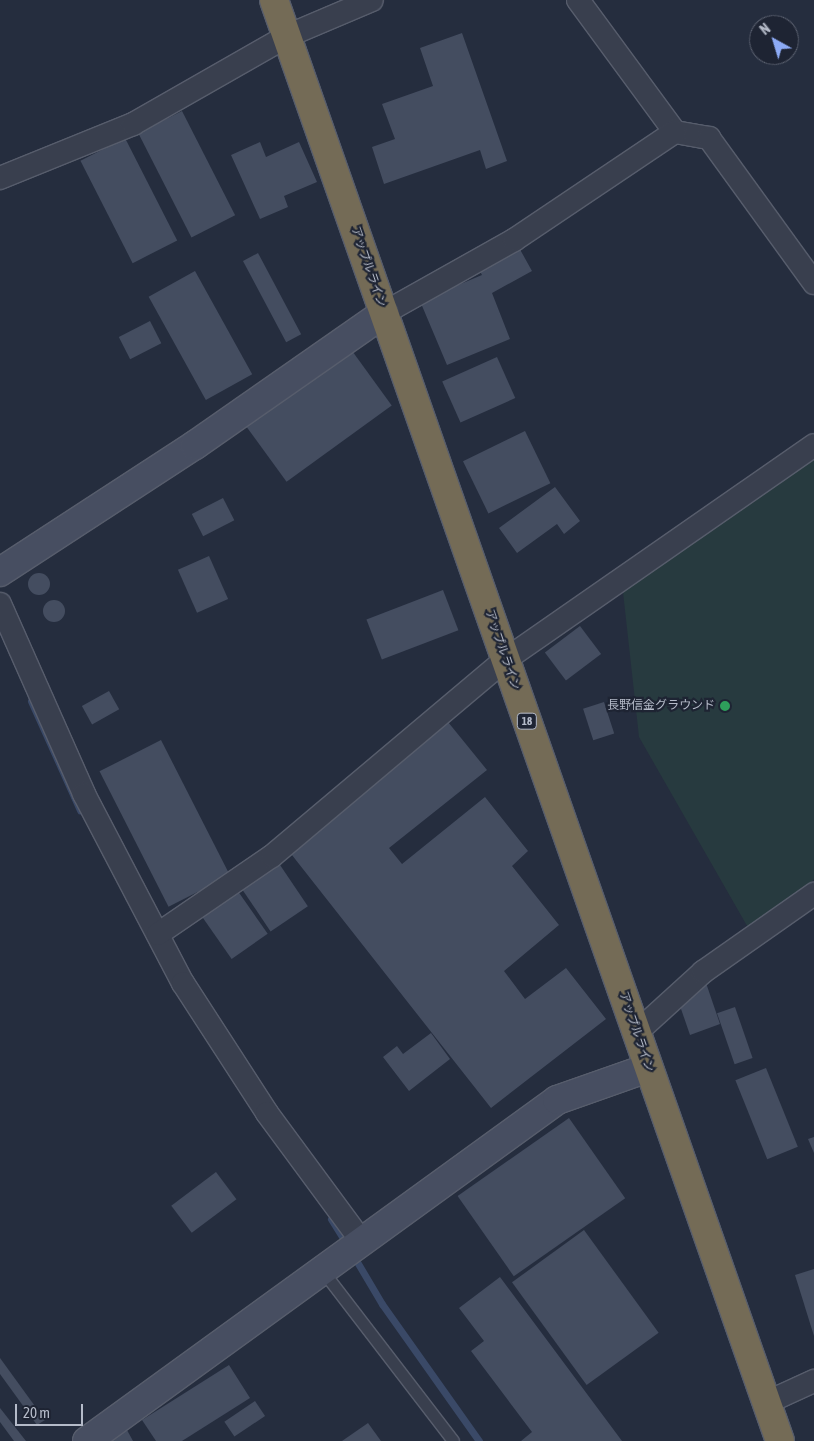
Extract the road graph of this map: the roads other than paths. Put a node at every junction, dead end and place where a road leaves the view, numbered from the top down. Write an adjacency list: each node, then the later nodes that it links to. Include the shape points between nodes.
1 (274, 0): 4 (highway, アップルライン / 18)
2 (372, 0): 4 (street)
3 (578, 0): 5 (street)
4 (287, 36): 6 (street, via 133,124); 8 (highway, アップルライン / 18)
5 (675, 132): 7 (street, via 709,138); 8 (street, via 514,240)
6 (0, 178)
7 (814, 283)
8 (384, 313): 10 (street, via 195,445); 12 (highway, アップルライン / 18)
9 (814, 445): 12 (street)
10 (0, 572)
11 (0, 604): 14 (street, via 84,794)
12 (506, 660): 14 (street, via 272,856); 15 (highway, アップルライン / 18)
13 (814, 894): 15 (street, via 703,972)
14 (158, 934): 17 (street, via 183,983 267,1113)
15 (636, 1033): 16 (highway, アップルライン / 18)
16 (648, 1068): 17 (street, via 557,1100); 20 (highway, アップルライン / 18)
17 (362, 1242): 18 (street)
18 (322, 1270): 21 (street); 22 (lane)
19 (814, 1381): 20 (street)
20 (766, 1403): 23 (highway, アップルライン / 18)
21 (87, 1441)
22 (453, 1441)
23 (780, 1441)

